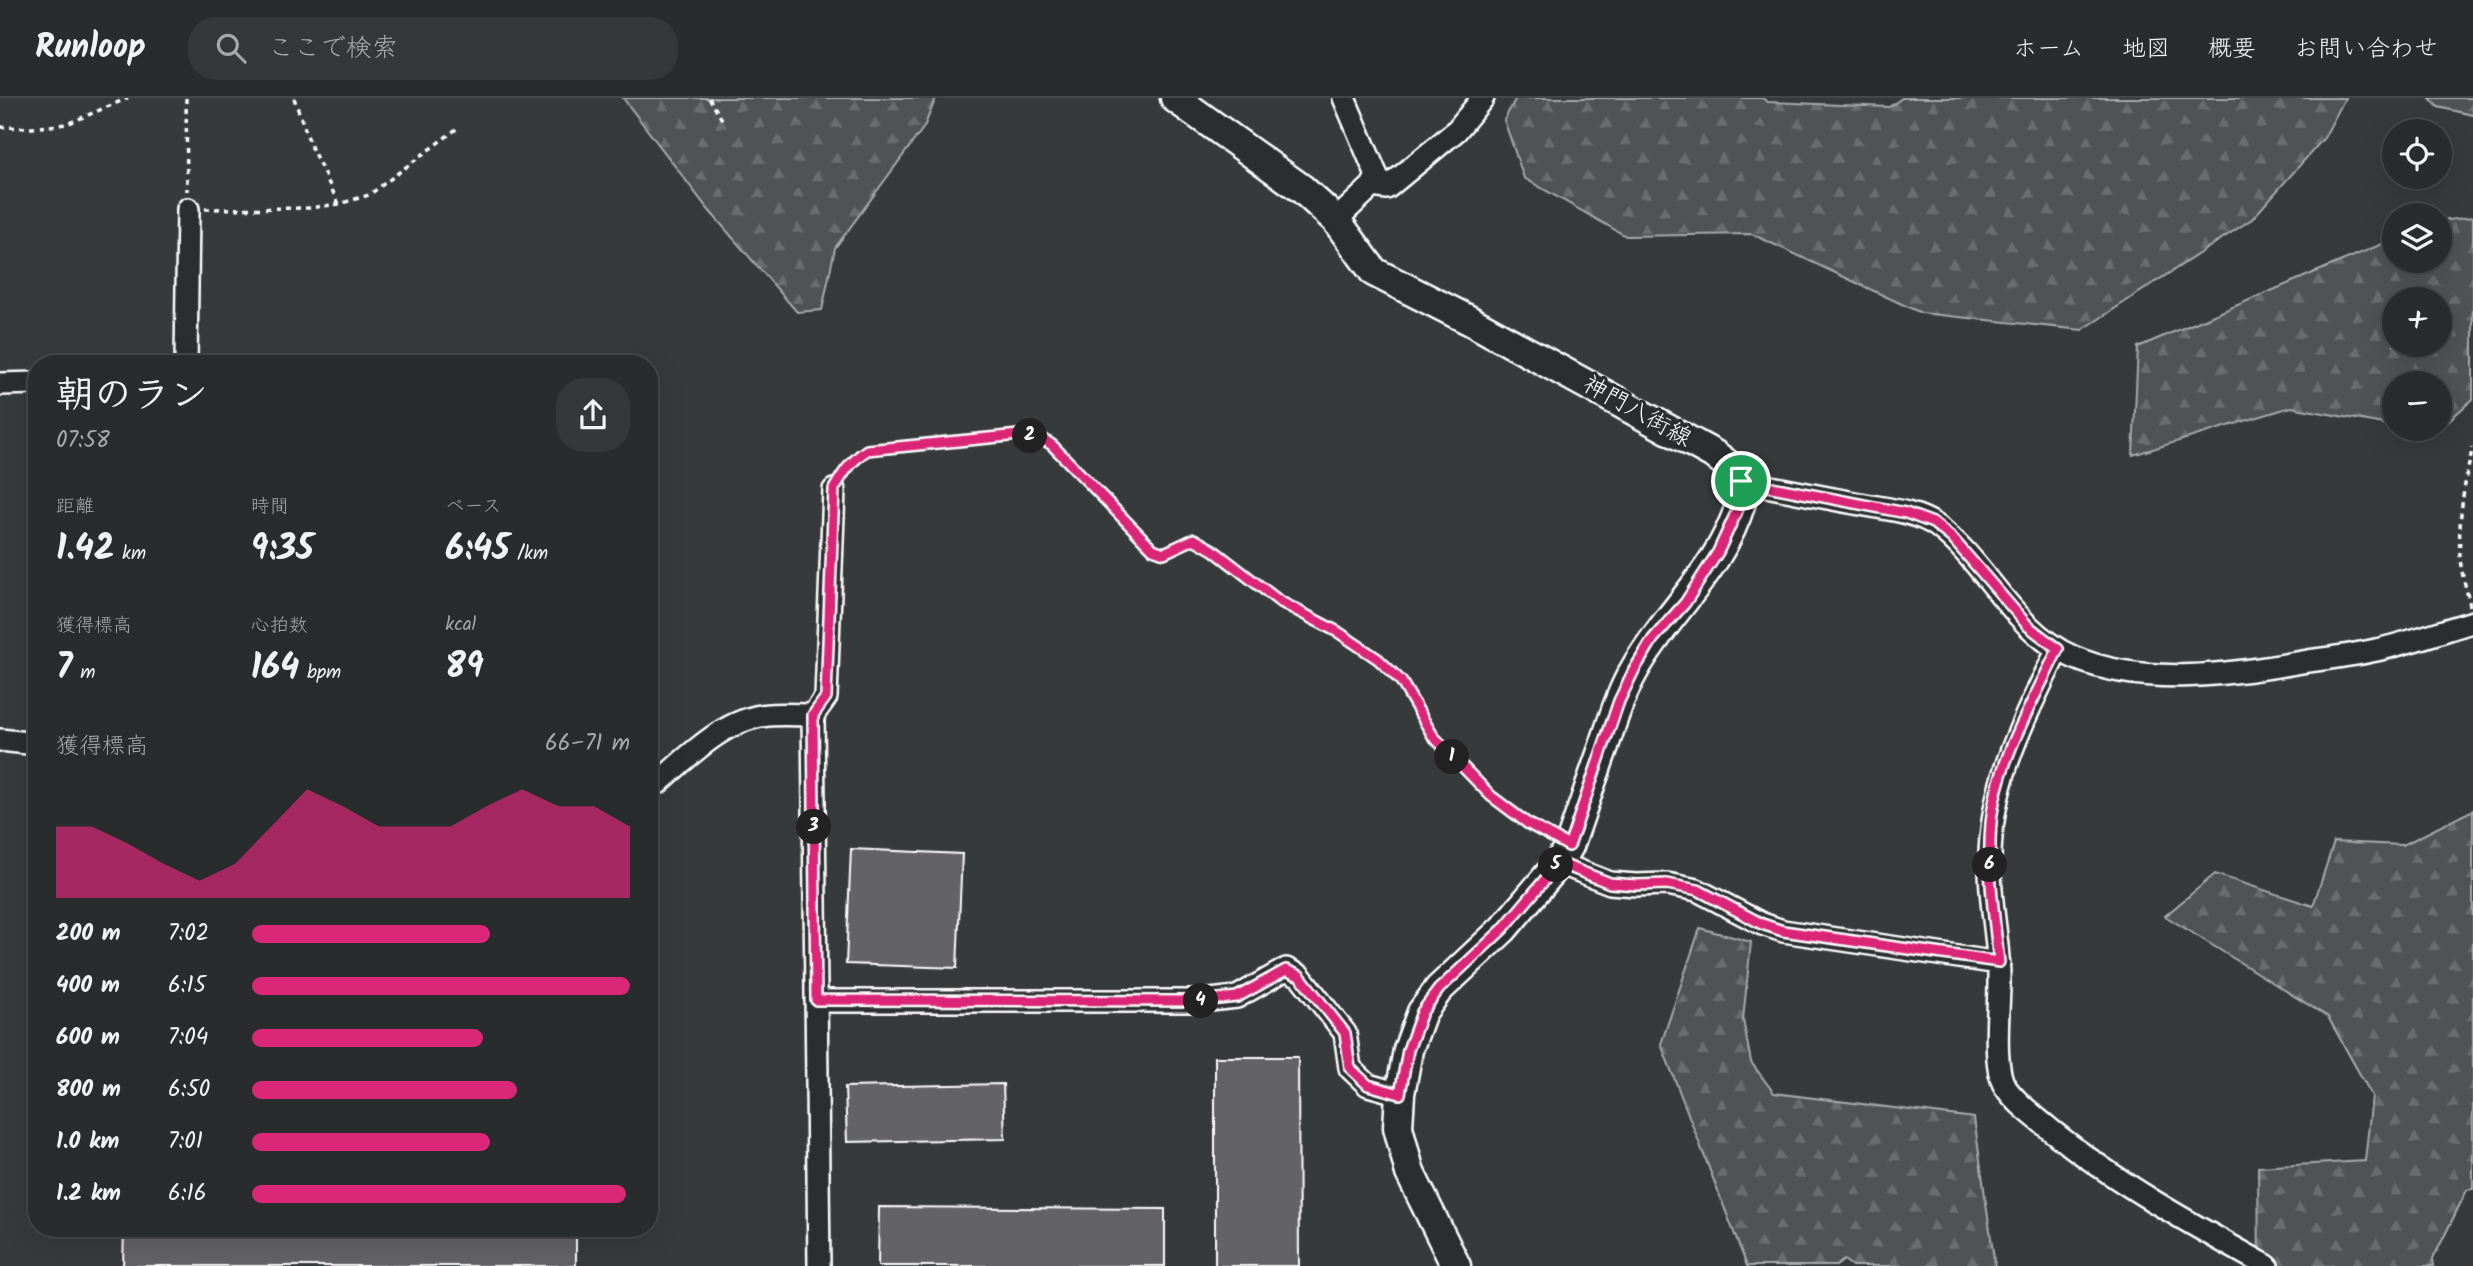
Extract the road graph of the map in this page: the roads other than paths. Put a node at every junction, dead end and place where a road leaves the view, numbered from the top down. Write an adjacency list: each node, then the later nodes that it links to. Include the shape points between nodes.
1 (1175, 98): 6 (main road, 神門八街線, via 1302,189)
2 (1344, 98): 4 (street, via 1377,176)
3 (1483, 98): 4 (street, via 1456,131 1387,188)
4 (1372, 186): 6 (street)
5 (188, 209): 7 (street)
6 (1336, 220): 10 (main road, 神門八街線, via 1374,272 1715,455 1733,467)
7 (186, 355)
8 (28, 383): 9 (street)
9 (0, 384)
10 (1741, 481): 13 (street, via 1906,513 1933,523 1952,538 2028,626); 18 (main road, via 1742,500 1718,552 1685,603 1653,639 1619,701)
11 (834, 489): 14 (street, via 826,697)
12 (2473, 620): 13 (street, via 2376,650 2253,671 2188,676 2103,668)
13 (2058, 649): 19 (street, via 2017,734 1991,821 1989,870)
14 (813, 715): 17 (street, via 766,715 738,724 704,742); 20 (street)
15 (0, 740): 16 (street)
16 (28, 743)
17 (658, 783)
18 (1564, 855): 19 (street, via 1610,883 1667,884 1698,890 1783,931); 21 (main road, via 1503,929 1439,989 1422,1012 1408,1050)
19 (1999, 962): 24 (street, via 1997,1069 2003,1086 2108,1172)
20 (816, 1000): 21 (street, via 1201,1001 1237,997 1286,970 1300,976 1345,1033 1350,1068 1368,1085); 22 (street)
21 (1400, 1094): 23 (main road, via 1398,1127 1410,1173)
22 (819, 1266)
23 (1456, 1266)
24 (2267, 1266)

